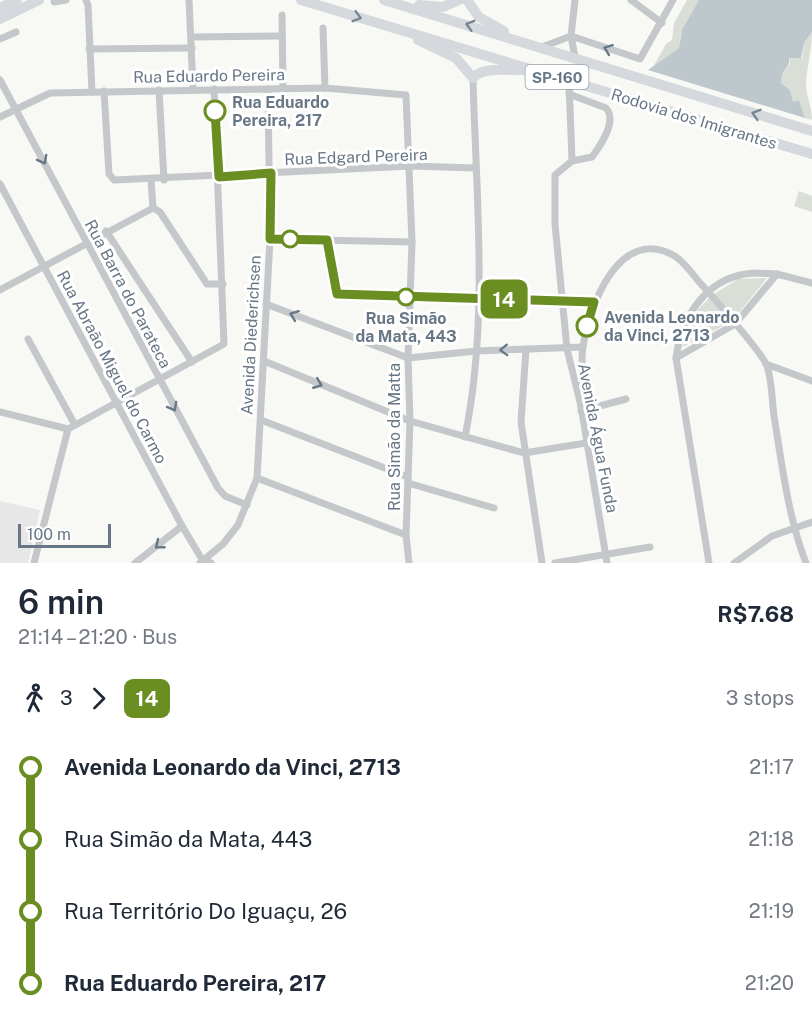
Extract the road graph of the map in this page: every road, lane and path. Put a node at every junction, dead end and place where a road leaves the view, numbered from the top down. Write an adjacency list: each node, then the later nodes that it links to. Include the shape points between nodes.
1 (17, 0): 14 (highway)
2 (39, 0): 16 (highway)
3 (66, 0): 13 (street)
4 (86, 0): 28 (street)
5 (189, 0): 23 (street)
6 (301, 0): 19 (highway, Rodovia dos Imigrantes / SP-160, one-way to 19)
7 (386, 0): 8 (highway, via 443,7); 25 (highway, Rodovia dos Imigrantes / SP-160, one-way to 7)
8 (459, 0)
9 (467, 0): 25 (highway, via 479,17)
10 (575, 0): 22 (street)
11 (631, 0): 17 (street)
12 (673, 0): 17 (street)
13 (54, 2)
14 (0, 8)
15 (282, 15): 21 (street)
16 (0, 19)
17 (662, 23): 22 (street, one-way to 22, via 644,56 632,58)
18 (323, 28): 35 (street)
19 (393, 28): 30 (highway, Rodovia dos Imigrantes / SP-160); 31 (highway, via 456,58)
20 (16, 32): 24 (street)
21 (282, 36): 23 (street); 34 (street)
22 (571, 36): 26 (street); 29 (street)
23 (192, 37): 27 (street)
24 (0, 39)
25 (517, 39): 26 (highway, Rodovia dos Imigrantes / SP-160)
26 (542, 47): 29 (highway, Rodovia dos Imigrantes / SP-160)
27 (192, 48): 28 (street); 36 (street)
28 (89, 49): 41 (street)
29 (576, 57): 46 (highway, Rodovia dos Imigrantes / SP-160, one-way to 29)
30 (533, 70): 31 (highway, via 488,70); 33 (highway, Rodovia dos Imigrantes / SP-160)
31 (473, 78): 50 (street)
32 (0, 80): 44 (street, Rua Barra do Parateca)
33 (569, 81): 42 (street); 47 (highway, Rodovia dos Imigrantes / SP-160)
34 (283, 88): 35 (street, Rua Eduardo Pereira); 38 (street, Rua Eduardo Pereira)
35 (325, 88): 43 (street, Rua Eduardo Pereira)
36 (193, 89): 37 (street, Rua Eduardo Pereira); 39 (street, Rua Eduardo Pereira)
37 (214, 89): 38 (street, Rua Eduardo Pereira); 52 (street)
38 (268, 89): 51 (street, Avenida Diederichsen)
39 (159, 90): 40 (street, Rua Eduardo Pereira); 54 (street)
40 (104, 91): 41 (street, Rua Eduardo Pereira); 53 (street, Rua Edgard Pereira, via 110,177 117,181)
41 (92, 92): 44 (street, Rua Eduardo Pereira, via 50,93)
42 (568, 94): 48 (street); 48 (street, via 606,108 611,115 609,128 592,157)
43 (406, 95): 49 (street, Rua Simão da Matta)
44 (15, 108): 45 (street, Rua Eduardo Pereira); 60 (street, Rua Barra do Parateca, one-way to 60)
45 (0, 117)
46 (812, 131)
47 (812, 154)
48 (572, 161): 70 (street, Avenida Água Funda, via 555,175)
49 (411, 166): 50 (street, Rua Edgard Pereira); 51 (street, Rua Edgard Pereira); 61 (street, Rua Simão da Matta)
50 (475, 168): 69 (street, via 480,231)
51 (271, 173): 52 (street, Rua Edgard Pereira); 58 (street, Avenida Diederichsen)
52 (219, 177): 54 (street, Rua Edgard Pereira); 65 (street)
53 (151, 180): 54 (street, Rua Edgard Pereira); 56 (street)
54 (164, 180)
55 (0, 184): 62 (street, Rua Abraão Miguel do Carmo)
56 (153, 208): 57 (street); 65 (street, via 207,284)
57 (106, 231): 60 (street); 82 (street)
58 (270, 239): 59 (street); 72 (street, Avenida Diederichsen)
59 (327, 240): 61 (street); 68 (street, via 337,294)
60 (87, 242): 62 (street); 84 (street, Rua Barra do Parateca)
61 (412, 242): 68 (street, Rua Simão da Matta)
62 (44, 267): 66 (street); 87 (street, Rua Abraão Miguel do Carmo)
63 (777, 274): 64 (street); 67 (street, via 737,274); 73 (street)
64 (812, 283)
65 (223, 284): 82 (street, via 224,344)
66 (0, 290)
67 (708, 291): 71 (street, via 676,257 648,249 625,257); 73 (street); 80 (street, via 681,329)
68 (411, 297): 69 (street); 79 (street, Rua Simão da Matta)
69 (477, 298): 70 (street); 78 (street)
70 (562, 299): 71 (street); 77 (street, Avenida Água Funda)
71 (594, 302): 75 (street)
72 (266, 304): 79 (street, one-way to 72); 81 (street, Avenida Diederichsen)
73 (735, 324): 80 (street); 83 (street)
74 (28, 339): 92 (street)
75 (583, 348): 77 (street); 88 (street)
76 (526, 349): 77 (street); 78 (street, one-way to 78); 95 (street, via 521,423)
77 (567, 349): 88 (street, Avenida Água Funda)
78 (476, 351): 79 (street); 93 (street, via 473,399)
79 (408, 358): 91 (street, Rua Simão da Matta)
80 (676, 358): 113 (street)
81 (264, 361): 90 (street, Avenida Diederichsen); 91 (street, one-way to 91)
82 (192, 362): 84 (street)
83 (766, 364): 85 (street); 102 (street)
84 (158, 380): 87 (street); 98 (street, Rua Barra do Parateca, one-way to 98, via 222,493)
85 (812, 381)
86 (627, 399): 88 (street)
87 (116, 404): 92 (street); 101 (street, Rua Abraão Miguel do Carmo)
88 (581, 408): 94 (street, Avenida Água Funda)
89 (0, 412): 92 (street)
90 (261, 420): 96 (street, Avenida Diederichsen); 97 (street)
91 (410, 421): 93 (street); 97 (street, Rua Simão da Matta)
92 (72, 427): 107 (street)
93 (465, 437): 95 (street)
94 (586, 443): 95 (street); 105 (street, Avenida Água Funda)
95 (524, 453): 110 (street)
96 (257, 478): 98 (street, Avenida Diederichsen); 103 (street)
97 (408, 480): 99 (street); 103 (street, Rua Simão da Matta)
98 (247, 505): 106 (street, Avenida Diederichsen, via 238,525)
99 (494, 508)
100 (812, 522): 102 (street)
101 (182, 526): 106 (street, Rua Abraão Miguel do Carmo); 108 (street, one-way to 108)
102 (794, 526): 114 (street, via 752,548); 115 (street)
103 (406, 535): 109 (street, Rua Simão da Matta)
104 (650, 547): 105 (street)
105 (605, 555): 111 (street); 112 (street, Avenida Água Funda)
106 (205, 562)
107 (34, 563)
108 (135, 563)
109 (410, 563)
110 (542, 563)
111 (555, 563)
112 (607, 563)
113 (709, 563)
114 (734, 563)
115 (806, 563)

